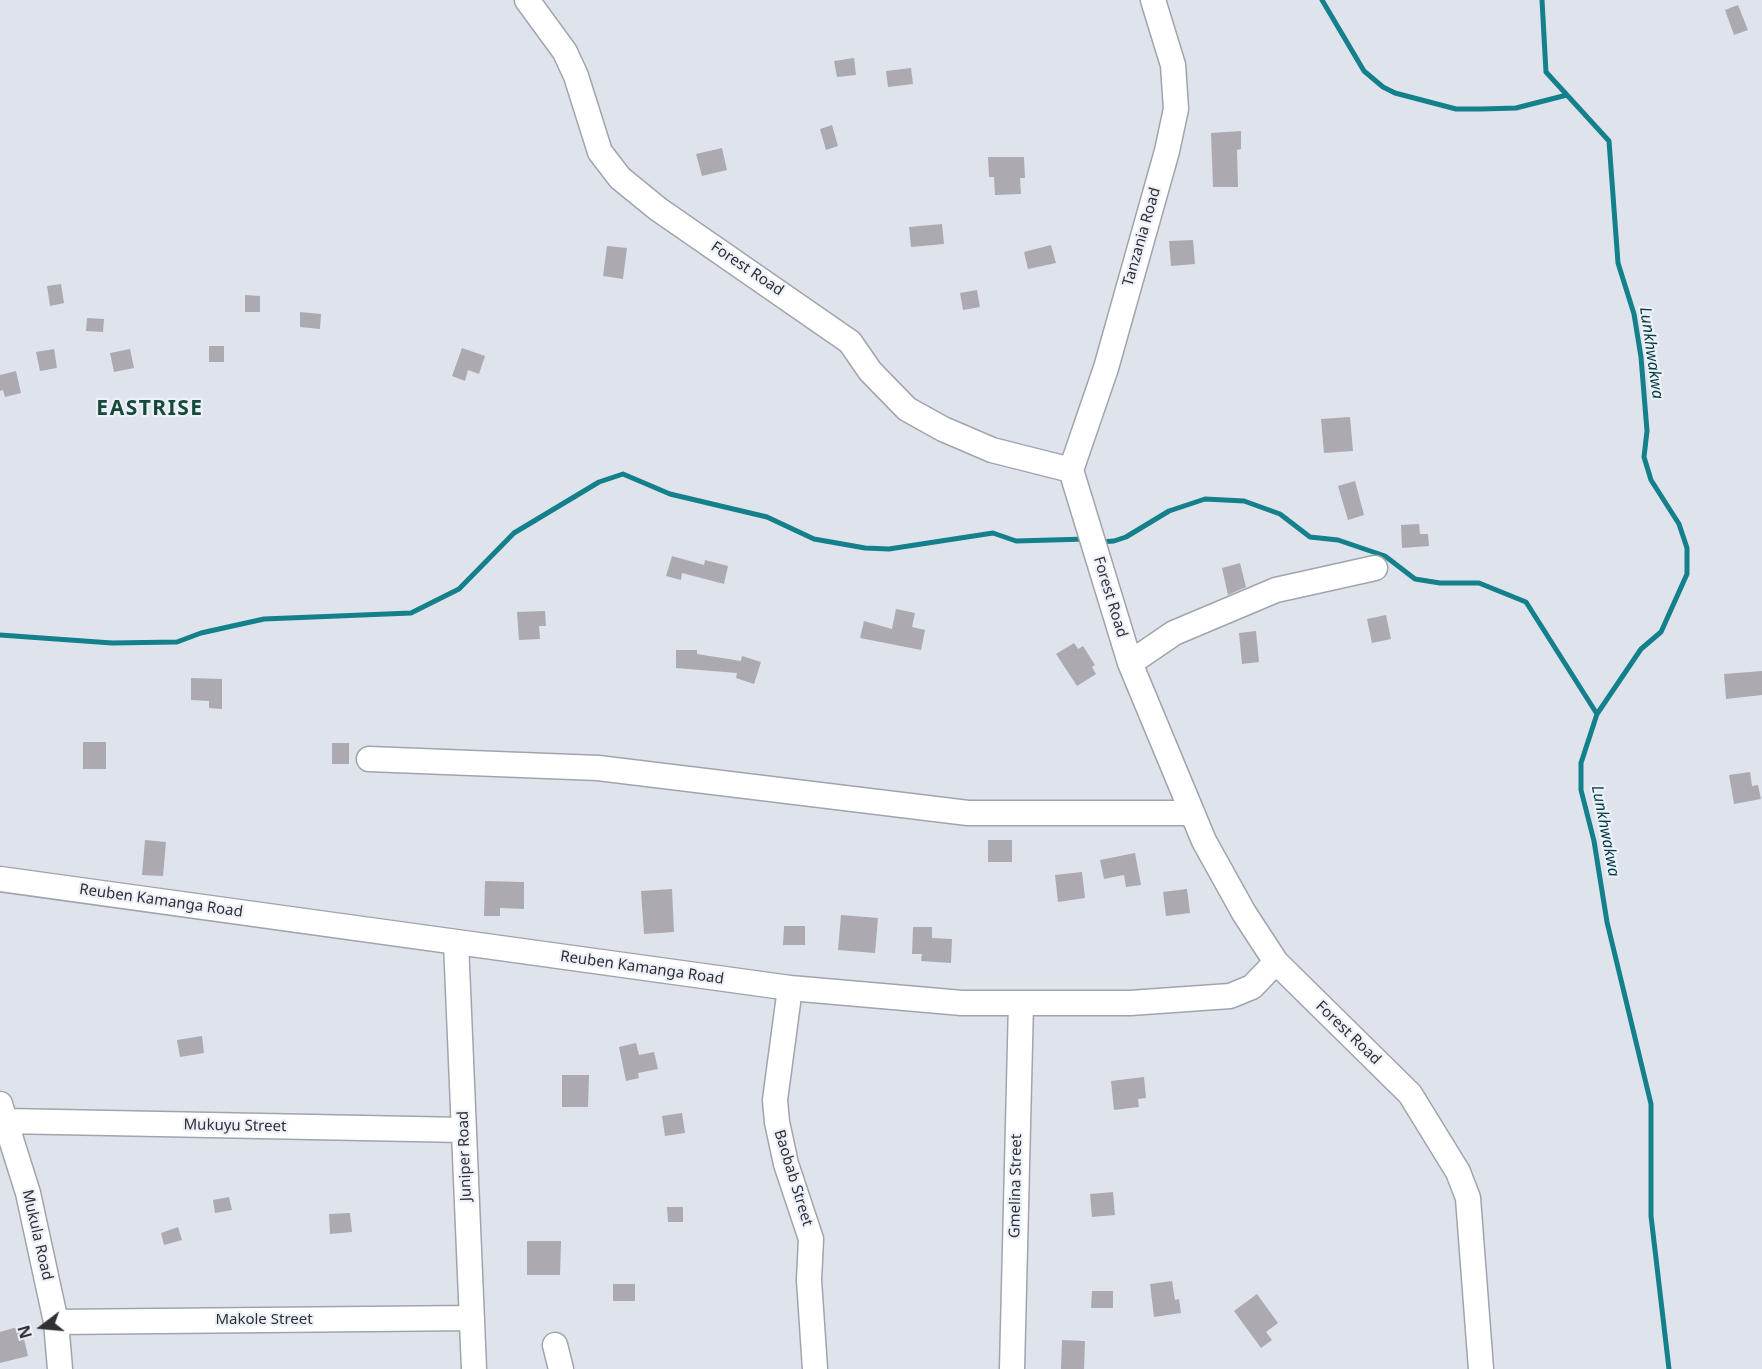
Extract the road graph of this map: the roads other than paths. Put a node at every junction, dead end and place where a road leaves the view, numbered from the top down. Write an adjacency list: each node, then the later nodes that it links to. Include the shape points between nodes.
1 (527, 0): 3 (street, Forest Road, via 566,52 600,152 620,178 850,342 870,371 907,409 992,450)
2 (1153, 0): 3 (street, Tanzania Road, via 1173,65 1176,109 1106,368)
3 (1071, 470): 5 (street, Forest Road)
4 (1375, 568): 5 (street, via 1276,590 1173,633)
5 (1130, 663): 7 (street, Forest Road)
6 (369, 759): 7 (street, via 598,768 968,813)
7 (1192, 813): 10 (street, Forest Road, via 1244,913)
8 (0, 879): 9 (street, Reuben Kamanga Road)
9 (456, 942): 11 (street, Reuben Kamanga Road); 14 (street, Juniper Road)
10 (1276, 963): 12 (street, Reuben Kamanga Road, via 1252,987 1230,996 1130,1003); 23 (street, Forest Road, via 1410,1094 1458,1172 1468,1198)
11 (790, 988): 12 (street, Reuben Kamanga Road, via 962,1004); 21 (street, Baobab Street, via 776,1100 777,1122 786,1164 811,1239 809,1280)
12 (1021, 1003): 22 (street, Gmelina Street)
13 (3, 1113): 14 (street, Mukuyu Street); 16 (street, Mukula Road, via 28,1193)
14 (464, 1130): 15 (street, Juniper Road)
15 (472, 1318): 16 (street, Makole Street); 19 (street, Juniper Road)
16 (57, 1322): 18 (street, Mukula Road)
17 (555, 1345): 20 (street)
18 (60, 1369)
19 (474, 1369)
20 (561, 1369)
21 (815, 1369)
22 (1012, 1369)
23 (1481, 1369)

